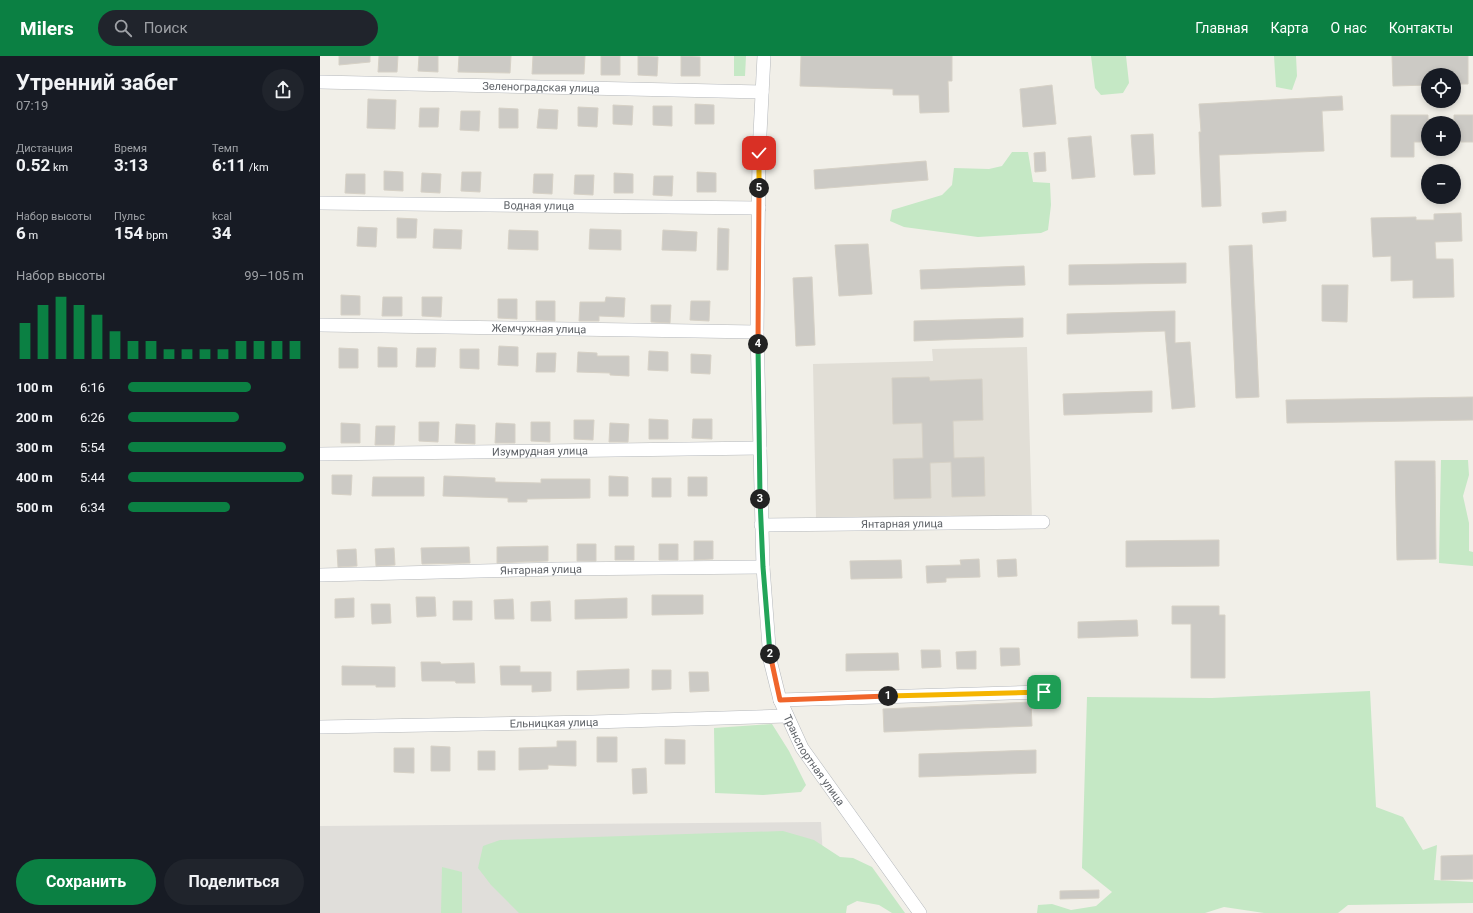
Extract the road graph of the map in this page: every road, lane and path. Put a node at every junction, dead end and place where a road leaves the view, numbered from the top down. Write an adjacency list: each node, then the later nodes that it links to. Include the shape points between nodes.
1 (764, 56): 3 (street, Транспортная улица)
2 (320, 82): 3 (street, Зеленоградская улица)
3 (762, 92): 5 (street, Транспортная улица)
4 (320, 203): 5 (street, Водная улица)
5 (759, 208): 7 (street, Транспортная улица)
6 (320, 325): 7 (street, Жемчужная улица)
7 (757, 332): 8 (street, Транспортная улица)
8 (760, 448): 9 (street, Изумрудная улица); 11 (street, Транспортная улица)
9 (320, 454)
10 (1043, 522): 11 (street, Янтарная улица)
11 (761, 525): 12 (street, Транспортная улица)
12 (763, 567): 13 (street, Янтарная улица); 15 (street, Транспортная улица, via 770,660)
13 (320, 575)
14 (1044, 692): 15 (street)
15 (780, 700): 16 (street, Транспортная улица)
16 (787, 716): 17 (street, Ельницкая улица); 18 (street, Транспортная улица, via 802,748)
17 (320, 727)
18 (920, 913)

